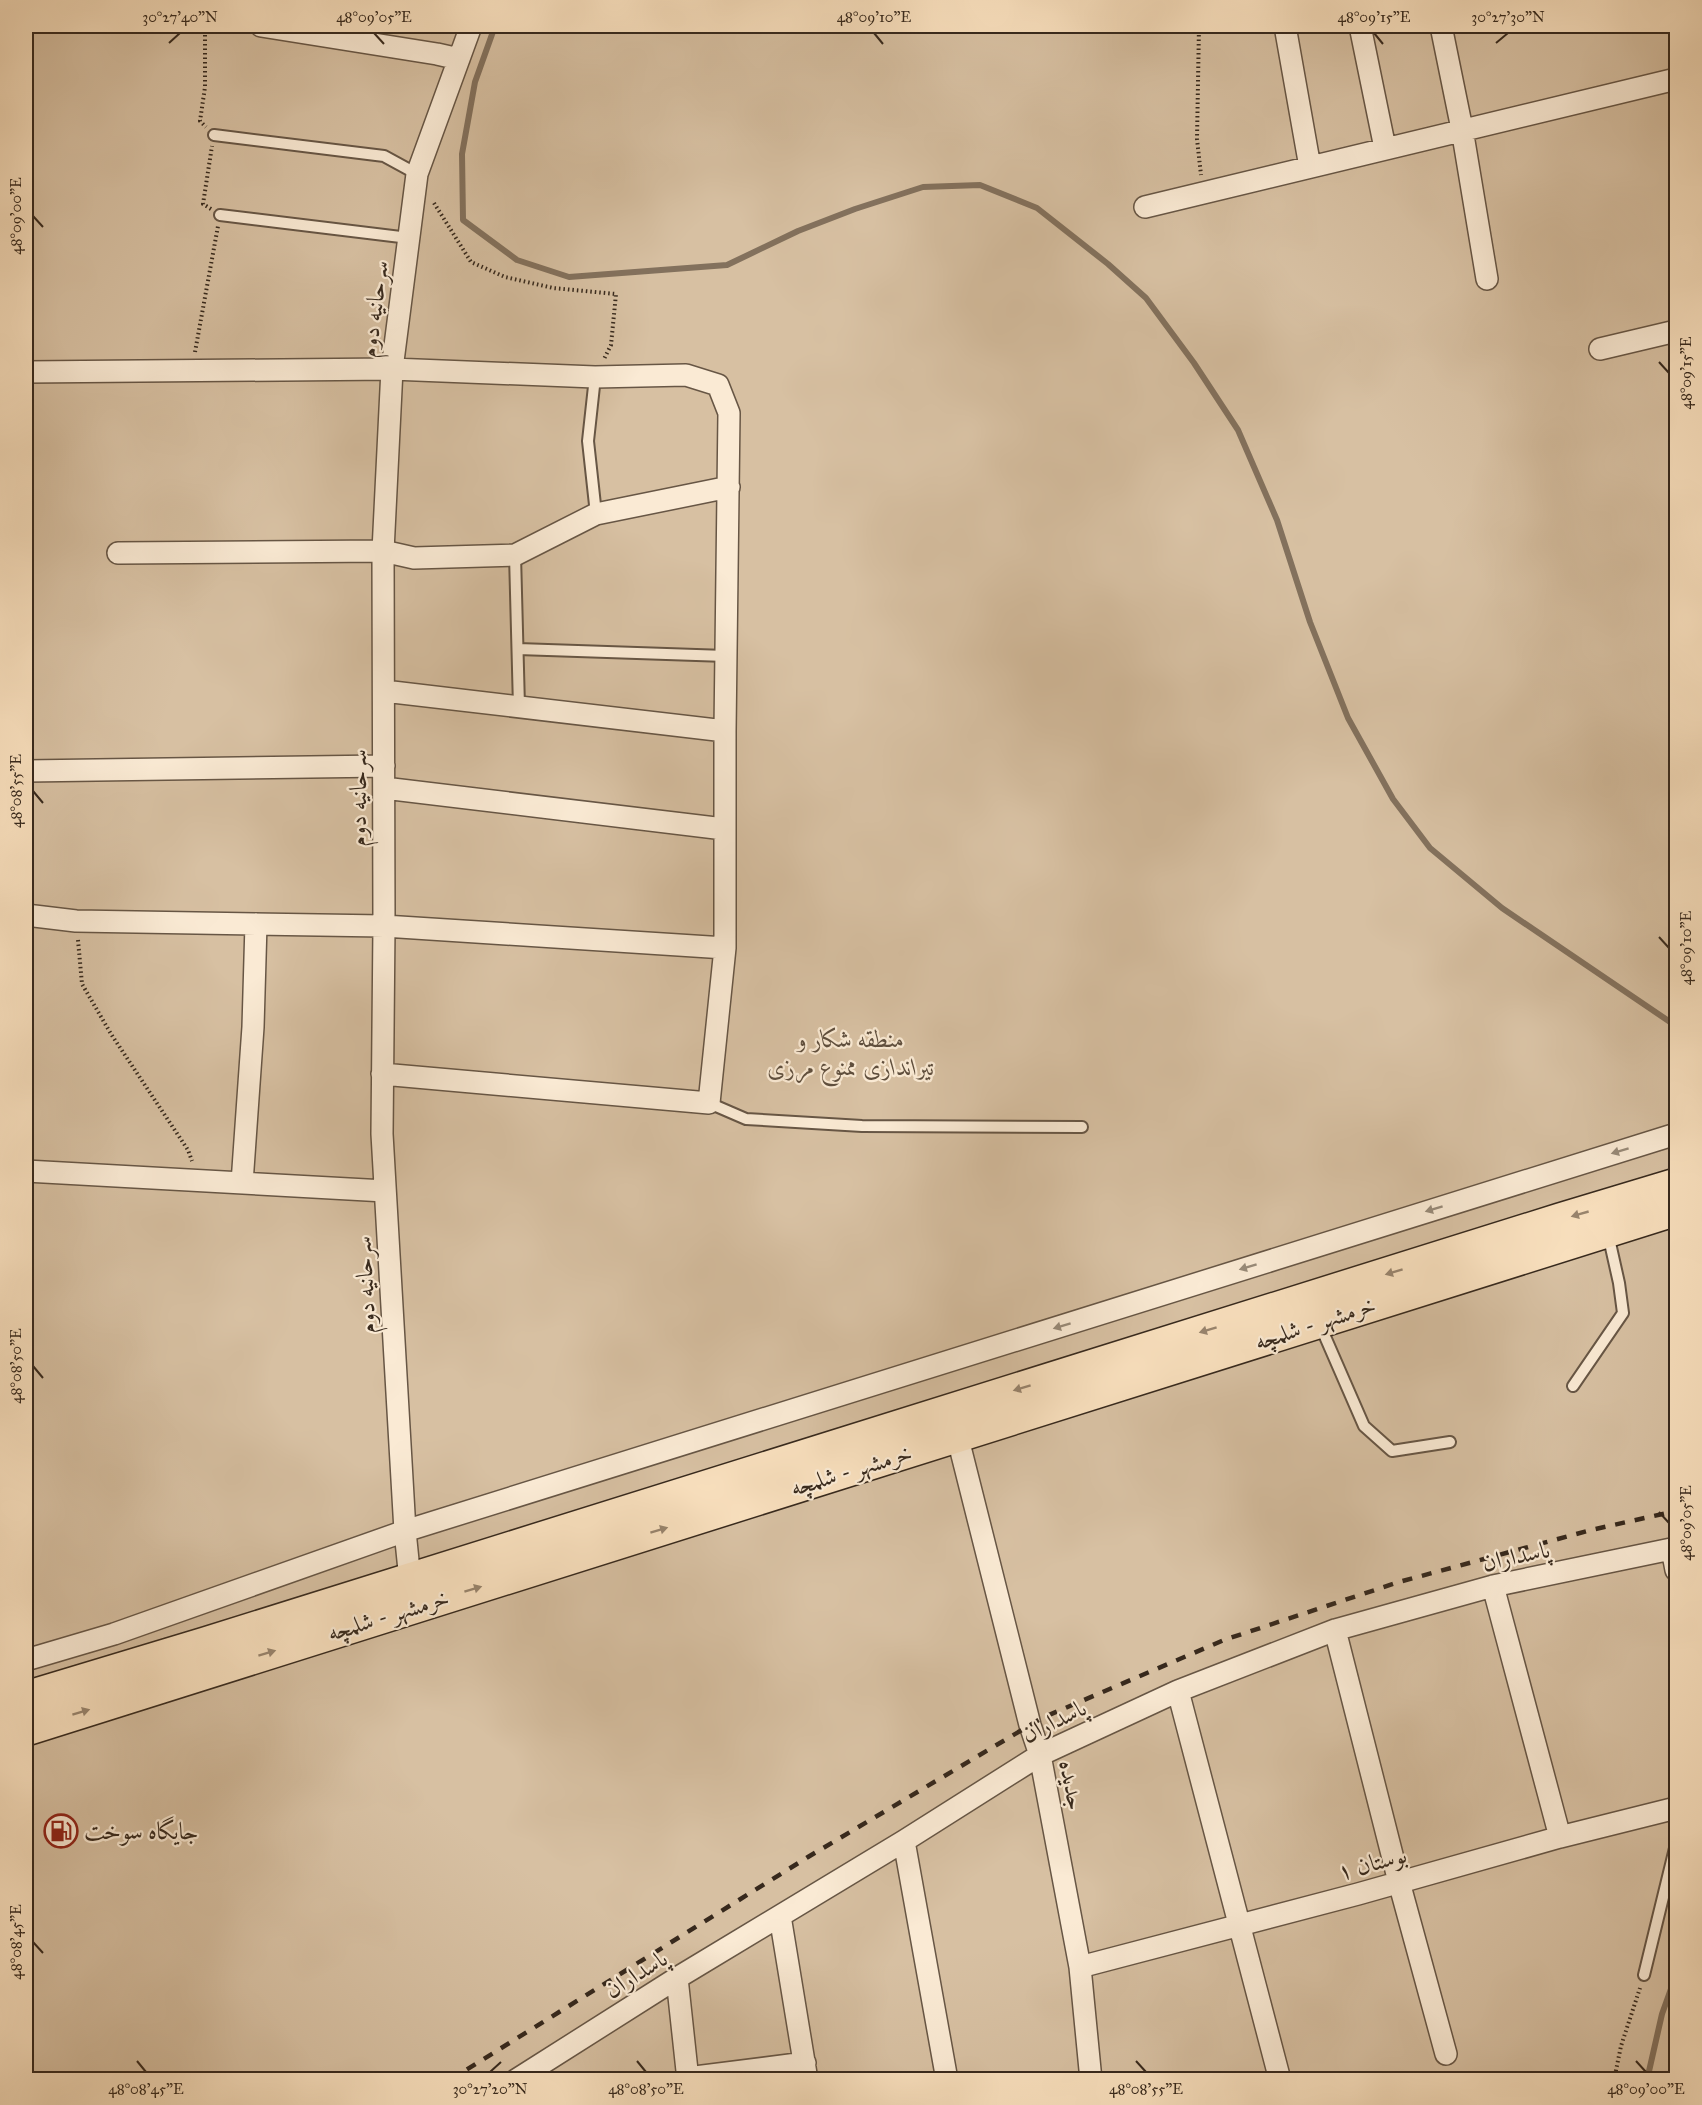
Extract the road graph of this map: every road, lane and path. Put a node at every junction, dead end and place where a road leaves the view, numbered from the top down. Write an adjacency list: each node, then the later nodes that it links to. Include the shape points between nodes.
1 (205, 26): 11 (path, via 205,87 200,121)
2 (261, 26): 8 (street)
3 (471, 26): 8 (street, سرحانیه دوم)
4 (1199, 26): 15 (path, via 1197,139)
5 (1285, 26): 13 (street)
6 (1360, 26): 12 (street)
7 (1441, 26): 10 (street)
8 (459, 59): 14 (street, سرحانیه دوم)
9 (1677, 79): 10 (street)
10 (1462, 129): 12 (street); 19 (street)
11 (214, 135): 14 (lane, via 384,156); 17 (path, via 203,204)
12 (1385, 148): 13 (street)
13 (1310, 167): 15 (street)
14 (417, 174): 18 (street, سرحانیه دوم); 25 (path, via 471,262 505,277 553,288 616,294 611,345)
15 (1203, 193): 16 (street)
16 (1145, 207)
17 (220, 215): 18 (lane); 23 (path)
18 (409, 238): 22 (street, سرحانیه دوم)
19 (1487, 279)
20 (1677, 331): 21 (street)
21 (1600, 349)
22 (392, 369): 23 (street); 25 (street); 28 (street, سرحانیه دوم)
23 (192, 370): 24 (street)
24 (26, 372)
25 (595, 377): 26 (street, via 686,375 718,385 729,413); 27 (lane, via 588,441)
26 (729, 487): 27 (street); 32 (street)
27 (596, 514): 30 (street)
28 (383, 550): 29 (street); 30 (street, via 414,558); 33 (street, سرحانیه دوم)
29 (118, 553)
30 (515, 555): 31 (lane)
31 (518, 649): 32 (lane); 34 (lane)
32 (726, 656): 35 (street)
33 (384, 691): 34 (street); 36 (street, سرحانیه دوم)
34 (519, 707): 35 (street)
35 (724, 731): 39 (street)
36 (384, 766): 37 (street); 38 (street, سرحانیه دوم)
37 (26, 771)
38 (384, 788): 39 (street); 43 (street, سرحانیه دوم)
39 (724, 829): 44 (street)
40 (26, 915): 41 (street)
41 (76, 921): 42 (street); 50 (path, via 82,984 188,1150)
42 (256, 924): 43 (street); 51 (street)
43 (384, 926): 44 (street); 45 (street, سرحانیه دوم)
44 (725, 948): 46 (street)
45 (382, 1074): 46 (street); 53 (street, سرحانیه دوم)
46 (709, 1103): 47 (lane, via 746,1119 862,1126)
47 (1082, 1127)
48 (1677, 1134): 60 (street, one-way to 60)
49 (26, 1171): 50 (street)
50 (201, 1181): 51 (street)
51 (242, 1183): 53 (street)
52 (1677, 1185): 58 (highway, خرمشهر - شلمچه, one-way to 58, via 1560,1220)
53 (385, 1191): 60 (street, سرحانیه دوم)
54 (1677, 1209): 55 (highway, خرمشهر - شلمچه)
55 (1607, 1231): 56 (highway, خرمشهر - شلمچه); 57 (lane, via 1623,1313)
56 (1319, 1322): 58 (highway, خرمشهر - شلمچه); 59 (lane, via 1364,1426 1392,1451)
57 (1573, 1386)
58 (954, 1423): 63 (highway, خرمشهر - شلمچه); 69 (highway, خرمشهر - شلمچه, one-way to 58); 70 (street, جدیده)
59 (1450, 1442)
60 (405, 1531): 63 (street, سرحانیه دوم); 66 (street, via 114,1634)
61 (1674, 1549): 62 (street); 64 (street, پاسداران)
62 (1677, 1570)
63 (410, 1580): 68 (highway, خرمشهر - شلمچه)
64 (1493, 1586): 65 (street, پاسداران); 72 (street)
65 (1335, 1630): 67 (street, پاسداران); 75 (street)
66 (26, 1660)
67 (1178, 1691): 70 (street, پاسداران); 77 (street)
68 (26, 1698)
69 (26, 1729)
70 (1040, 1755): 73 (street, پاسداران); 78 (street, جدیده)
71 (1677, 1808): 72 (street, بوستان ۱)
72 (1560, 1837): 75 (street, بوستان ۱)
73 (904, 1841): 76 (street, پاسداران); 85 (street)
74 (1677, 1844): 79 (lane)
75 (1399, 1882): 77 (street, بوستان ۱); 81 (street)
76 (780, 1916): 80 (street, پاسداران); 82 (street)
77 (1239, 1924): 78 (street, بوستان ۱); 87 (street)
78 (1080, 1967): 86 (street, جدیده)
79 (1644, 1975): 88 (path)
80 (677, 1978): 83 (street, پاسداران); 84 (street)
81 (1446, 2054)
82 (806, 2071): 84 (street)
83 (516, 2079)
84 (688, 2079)
85 (947, 2079)
86 (1091, 2079)
87 (1280, 2079)
88 (1614, 2079)

